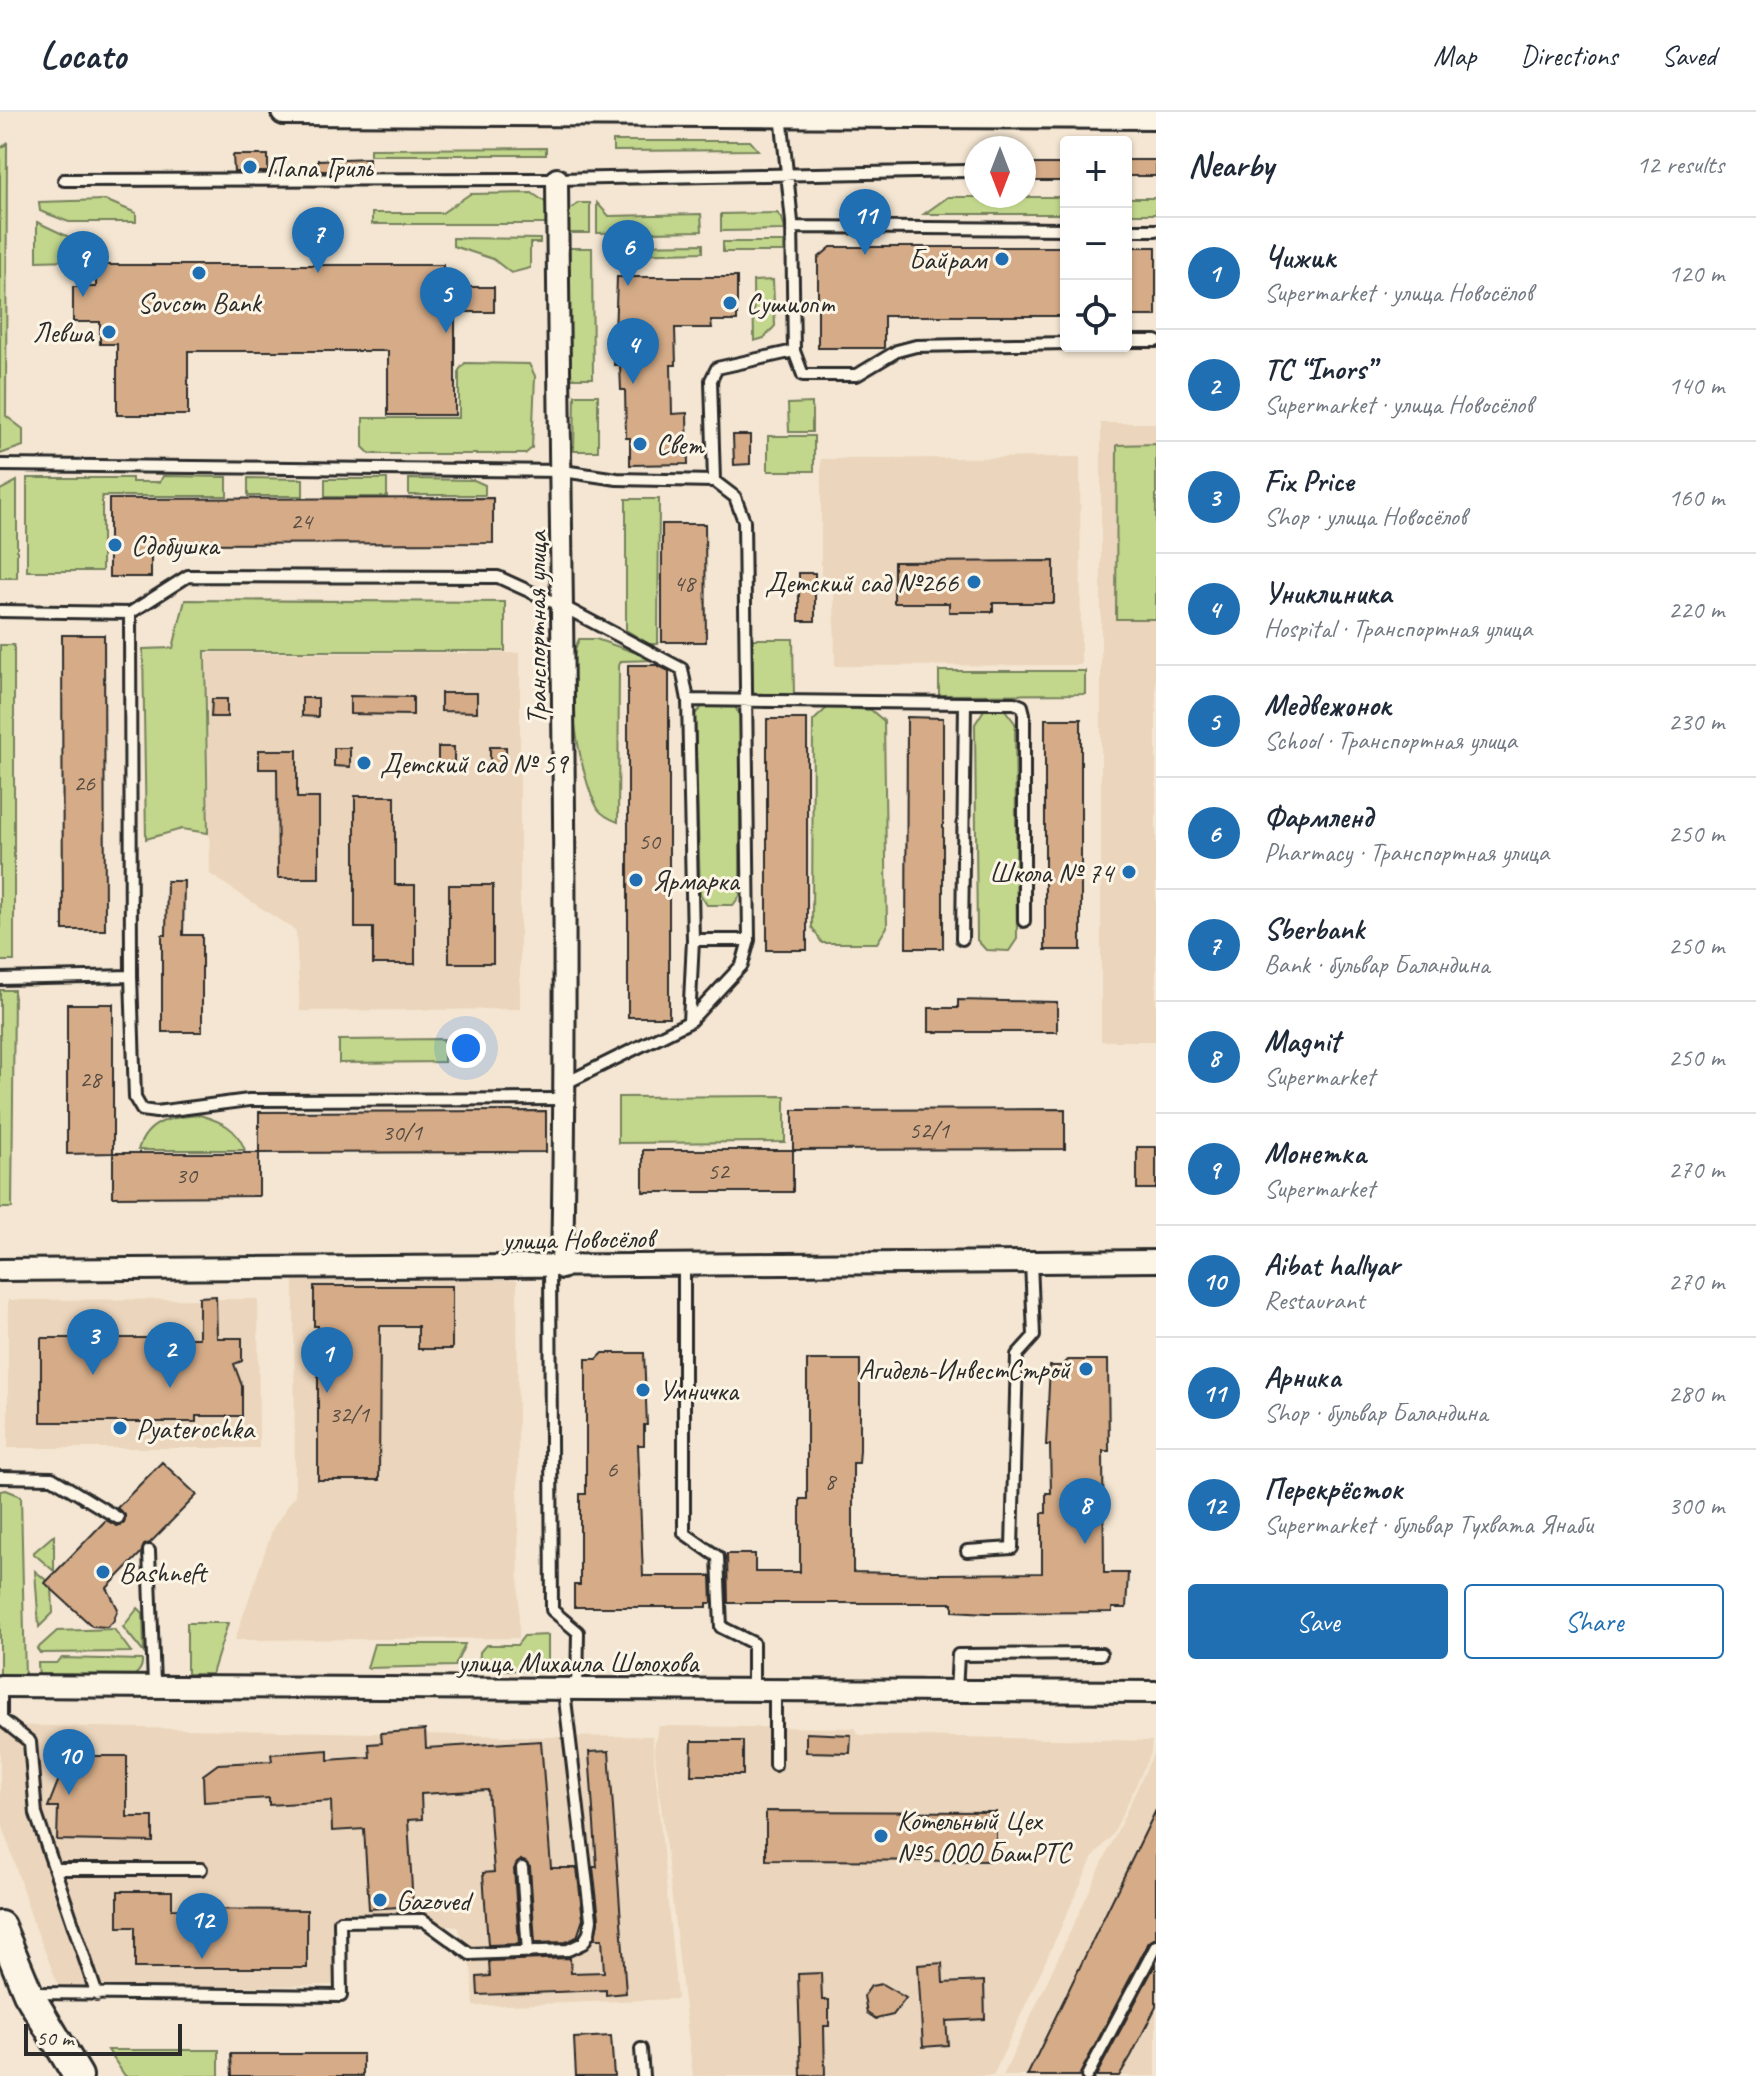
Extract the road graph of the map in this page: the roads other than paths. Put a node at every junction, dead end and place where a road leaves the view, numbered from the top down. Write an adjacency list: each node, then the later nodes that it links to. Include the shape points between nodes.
1 (284, 112): 2 (street)
2 (525, 113): 3 (street)
3 (596, 113): 4 (street)
4 (796, 114): 5 (street); 8 (lane)
5 (989, 114): 6 (street)
6 (1156, 116)
7 (964, 171): 8 (lane)
8 (788, 175): 9 (lane); 11 (lane)
9 (557, 179): 10 (lane); 20 (street, Транспортная улица)
10 (64, 180)
11 (792, 227): 12 (lane); 18 (lane)
12 (1060, 229)
13 (1132, 230): 14 (lane)
14 (1156, 230)
15 (1132, 341): 16 (lane)
16 (1156, 341)
17 (1060, 343): 18 (lane, via 907,347 857,375 836,377 803,375)
18 (794, 351): 21 (lane, via 717,368 711,380)
19 (0, 465): 20 (lane)
20 (563, 471): 21 (lane, via 617,479); 22 (street, Транспортная улица)
21 (714, 481): 26 (lane, via 742,507)
22 (564, 607): 24 (lane, via 498,577 188,576); 25 (lane, via 682,669); 35 (street, Транспортная улица)
23 (0, 611): 24 (lane)
24 (130, 613): 32 (lane)
25 (688, 700): 26 (lane); 30 (lane)
26 (748, 701): 27 (lane); 31 (lane)
27 (965, 703): 28 (lane, via 1022,706); 29 (lane)
28 (1024, 921)
29 (962, 939)
30 (693, 940): 31 (lane); 34 (lane)
31 (749, 940): 34 (lane, via 742,965)
32 (131, 976): 33 (lane); 35 (lane, via 135,1098 142,1110 249,1100)
33 (0, 979)
34 (689, 1022): 35 (lane)
35 (566, 1091): 39 (street, Транспортная улица)
36 (1031, 1261): 37 (street, улица Новосёлов); 38 (street, улица Новосёлов); 44 (lane, via 1034,1336 1017,1355 1012,1548)
37 (1156, 1261)
38 (684, 1266): 39 (street, улица Новосёлов); 49 (lane, via 684,1533 718,1557 721,1627 753,1643)
39 (556, 1268): 40 (street, улица Новосёлов); 48 (lane, via 552,1610 578,1632)
40 (0, 1270)
41 (0, 1477): 42 (lane, via 52,1478)
42 (118, 1518)
43 (149, 1551): 46 (lane)
44 (967, 1551)
45 (1101, 1654): 51 (lane, via 958,1655)
46 (154, 1684): 47 (street, улица Михаила Шолохова); 48 (street, улица Михаила Шолохова)
47 (1, 1686): 53 (lane)
48 (571, 1691): 49 (street, улица Михаила Шолохова); 60 (lane, via 589,1933 568,1950)
49 (753, 1692): 50 (street, улица Михаила Шолохова)
50 (775, 1692): 51 (street, улица Михаила Шолохова); 54 (lane)
51 (956, 1692): 52 (street, улица Михаила Шолохова)
52 (1156, 1692)
53 (1, 1719): 56 (lane, via 30,1742 36,1814)
54 (775, 1765)
55 (522, 1868): 60 (lane)
56 (55, 1869): 57 (lane); 62 (lane)
57 (201, 1869)
58 (0, 1926): 61 (main road)
59 (1156, 1946): 66 (lane)
60 (528, 1952): 62 (lane, via 470,1954 423,1920 340,1921 341,1996)
61 (28, 1993): 62 (lane); 64 (main road)
62 (97, 1995)
63 (641, 2049): 65 (lane)
64 (78, 2076)
65 (643, 2076)
66 (1087, 2076)

